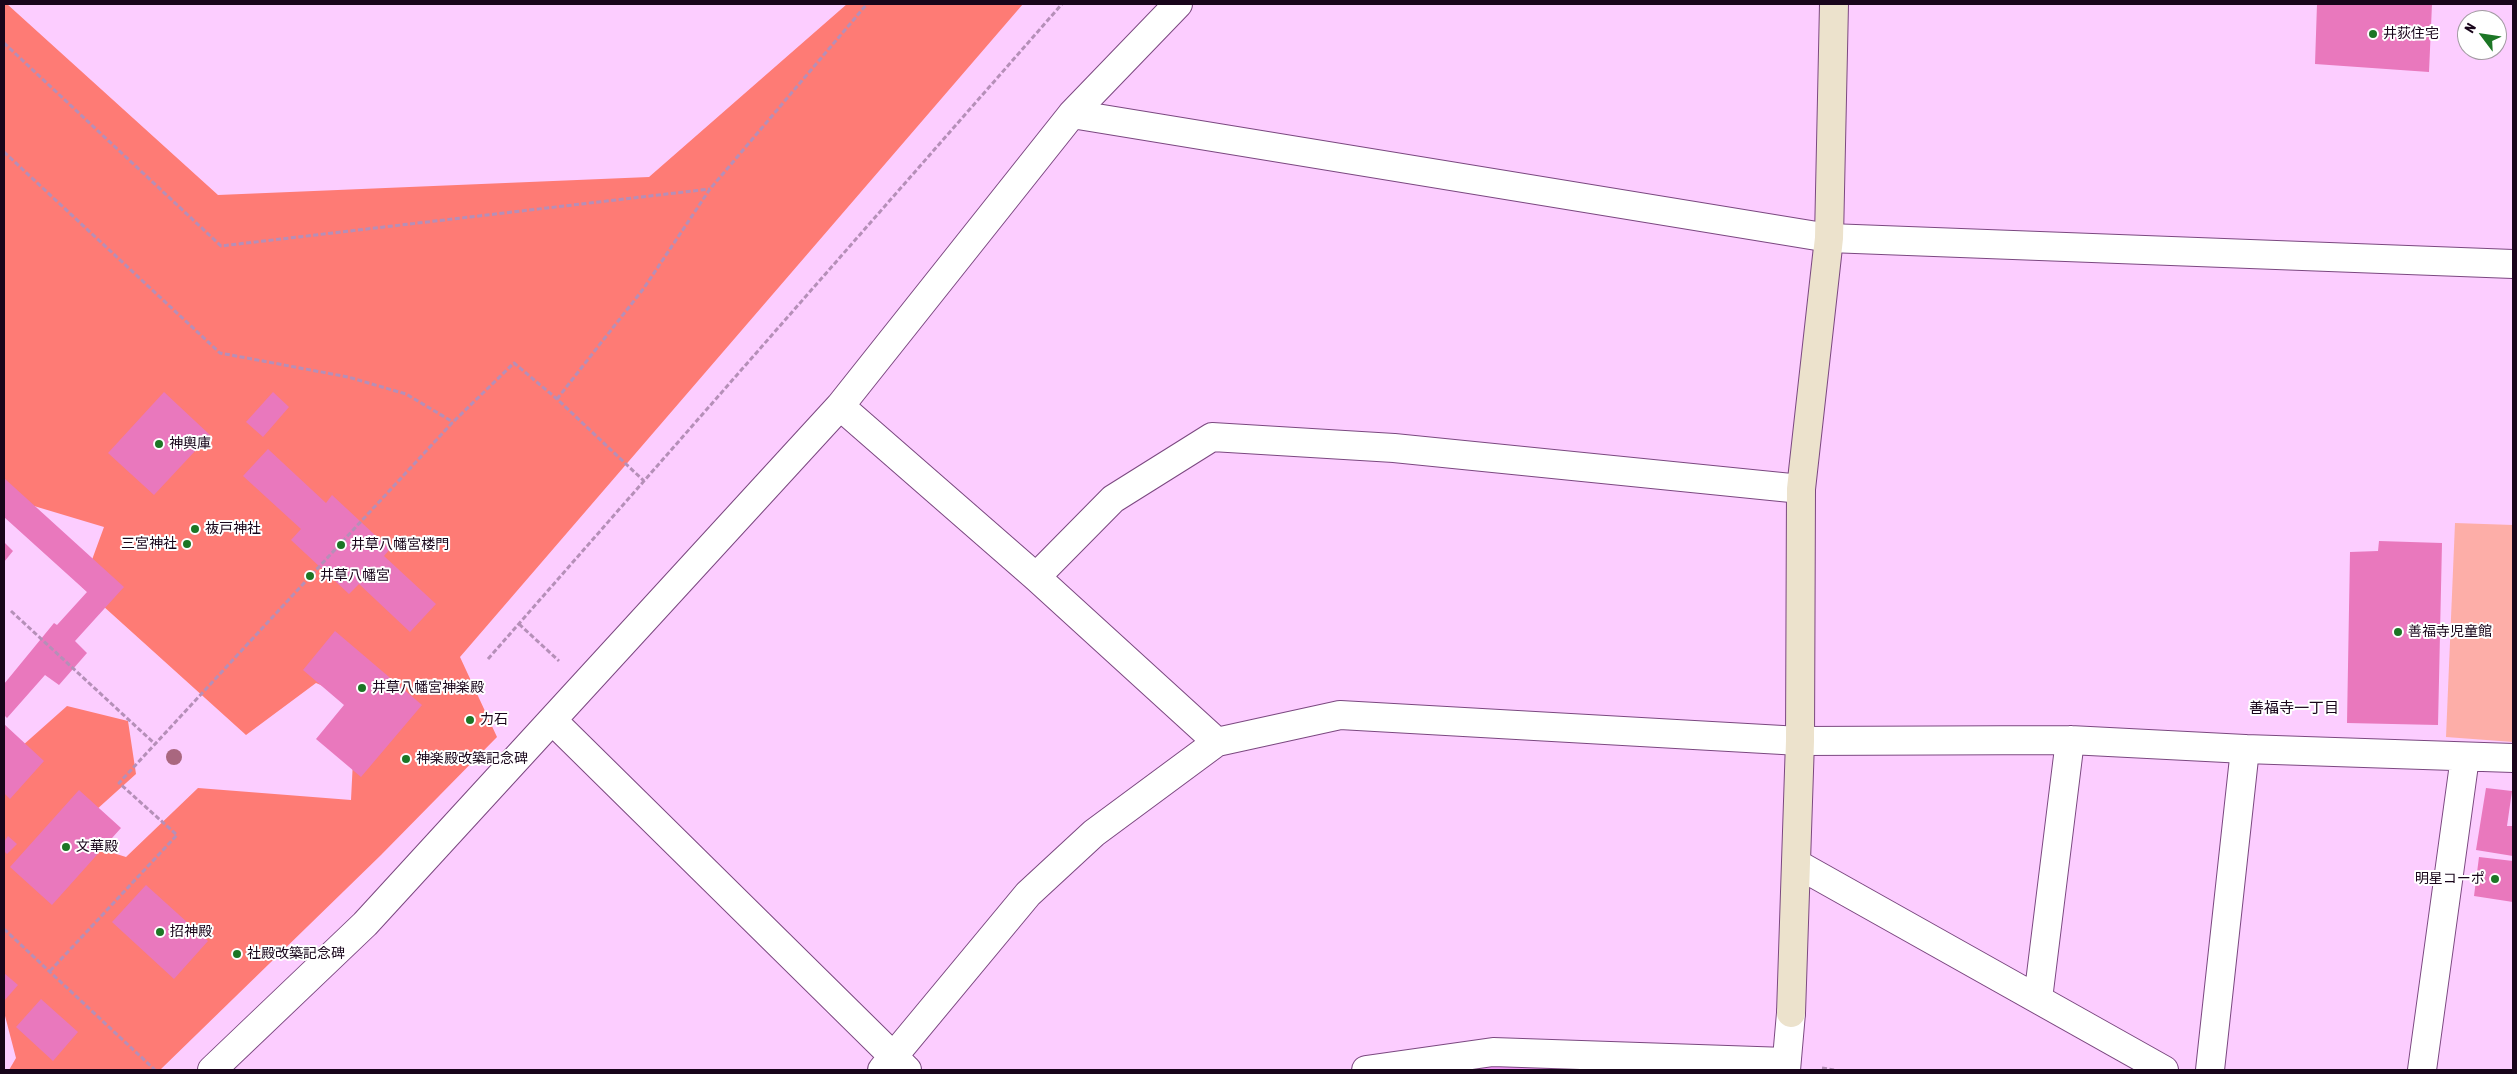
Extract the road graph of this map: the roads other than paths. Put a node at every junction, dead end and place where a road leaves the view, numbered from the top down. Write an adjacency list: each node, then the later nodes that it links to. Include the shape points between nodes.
1 (1178, 4): 3 (street)
2 (1834, 4): 4 (street)
3 (1072, 114): 4 (street); 6 (street)
4 (1829, 238): 5 (street); 7 (street)
5 (2513, 264)
6 (840, 406): 8 (street); 9 (street)
7 (1801, 489): 8 (street, via 1394,448 1212,437 1113,499); 11 (street)
8 (1036, 577): 12 (street)
9 (553, 721): 18 (street); 20 (street, via 365,924)
10 (2070, 740): 11 (street); 13 (street); 17 (street)
11 (1800, 741): 12 (street, via 1340,715); 16 (street)
12 (1217, 742): 18 (street, via 1094,833 1028,894)
13 (2245, 749): 14 (street); 23 (street)
14 (2465, 757): 15 (street); 24 (street)
15 (2513, 758)
16 (1797, 864): 17 (street); 19 (street)
17 (2038, 999): 22 (street)
18 (894, 1065)
19 (1786, 1067): 21 (street, via 1493,1052)
20 (212, 1070)
21 (1366, 1070)
22 (2164, 1070)
23 (2210, 1070)
24 (2422, 1070)

